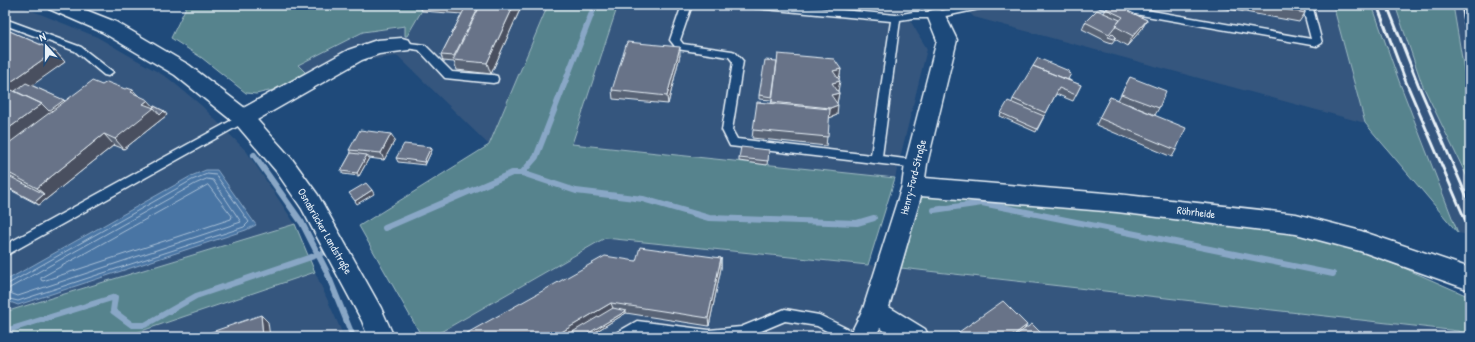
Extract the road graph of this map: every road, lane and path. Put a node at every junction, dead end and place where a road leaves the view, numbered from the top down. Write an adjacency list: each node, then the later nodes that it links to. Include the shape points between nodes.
1 (56, 5): 13 (street, Osnabrücker Landstraße, via 109,27 182,70)
2 (687, 5): 14 (lane, via 675,40 680,47 732,54 738,61 727,130 734,143)
3 (755, 5): 8 (lane)
4 (984, 5): 7 (lane)
5 (1102, 5): 6 (lane, via 1317,43)
6 (1307, 5)
7 (936, 15): 8 (lane); 15 (street, Henry-Ford-Straße, via 947,40)
8 (896, 18): 14 (lane)
9 (5, 22): 11 (lane, via 78,49)
10 (402, 45): 12 (lane, via 422,47 449,75); 13 (street, via 378,47 355,55)
11 (108, 72)
12 (493, 80)
13 (243, 118): 16 (lane); 19 (street, Osnabrücker Landstraße, via 284,165 310,202)
14 (876, 160): 15 (lane)
15 (915, 175): 17 (street, Röhrheide, via 1117,203 1296,224 1361,241); 18 (street, Henry-Ford-Straße)
16 (5, 251)
17 (1470, 279)
18 (875, 312): 22 (street, Henry-Ford-Straße); 23 (street)
19 (381, 337)
20 (621, 337): 21 (lane, via 637,327 709,336 742,333 785,316 819,321)
21 (851, 337)
22 (862, 337)
23 (916, 337)

